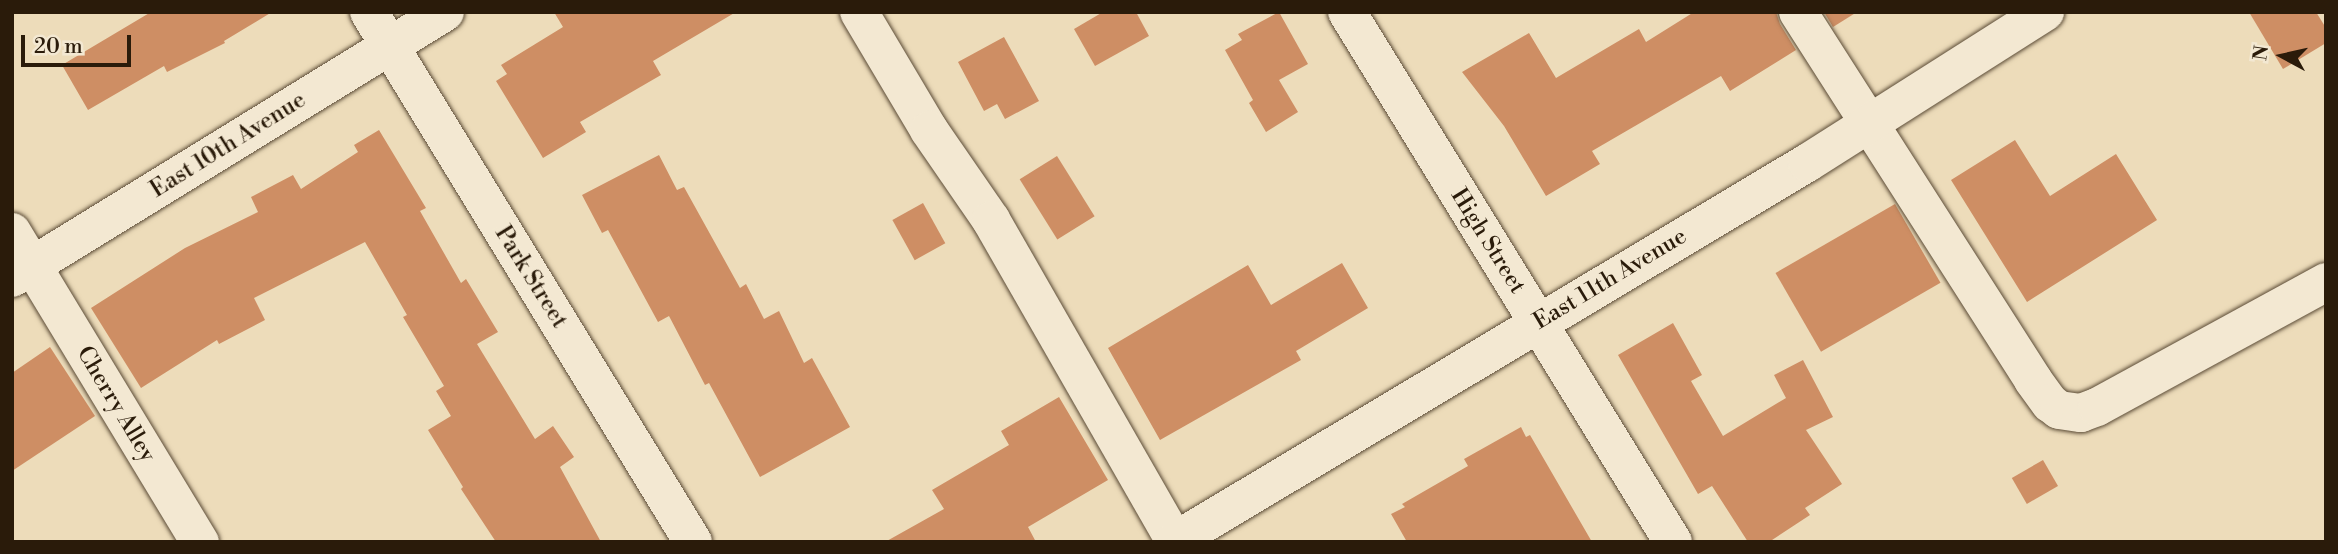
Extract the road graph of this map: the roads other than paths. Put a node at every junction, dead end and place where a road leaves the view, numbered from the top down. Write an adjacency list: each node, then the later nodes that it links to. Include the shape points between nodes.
1 (369, 12): 7 (street, Park Street)
2 (445, 12): 7 (street, East 10th Avenue)
3 (859, 12): 13 (street, via 929,130 991,220)
4 (1347, 12): 12 (street, High Street)
5 (1798, 12): 8 (street)
6 (2045, 12): 8 (street, East 11th Avenue)
7 (389, 46): 10 (street, East 10th Avenue); 15 (street, Park Street)
8 (1870, 122): 11 (street, via 2033,380 2050,404 2064,412 2081,413 2097,407); 12 (street, East 11th Avenue)
9 (12, 232): 10 (street, Cherry Alley)
10 (22, 272): 14 (street, Cherry Alley)
11 (2326, 282)
12 (1538, 322): 13 (street, East 11th Avenue); 16 (street, High Street)
13 (1174, 541)
14 (200, 542)
15 (693, 542)
16 (1673, 542)

